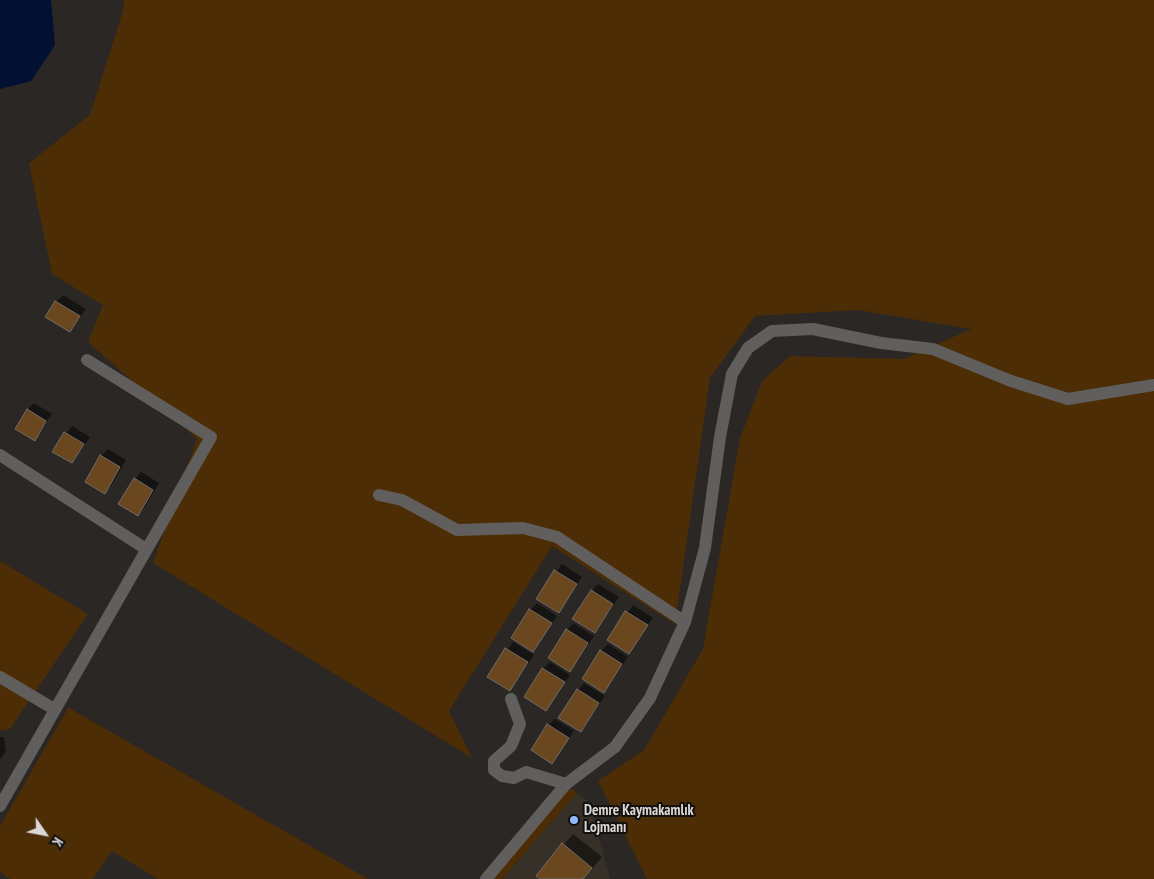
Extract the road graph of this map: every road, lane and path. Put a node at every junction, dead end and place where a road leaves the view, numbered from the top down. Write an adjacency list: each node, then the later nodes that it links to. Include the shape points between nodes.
1 (87, 360): 5 (street, via 211,437)
2 (1154, 385): 6 (street, via 1068,399 1012,381 933,349 881,343 813,329 772,332 748,348 732,374 705,548)
3 (0, 455): 5 (street)
4 (379, 495): 6 (street, via 402,500 457,530 523,528 557,536)
5 (146, 549): 9 (street)
6 (685, 622): 10 (street, via 650,698 615,746)
7 (0, 677): 9 (street)
8 (511, 699): 10 (street, via 520,724 511,746 494,761 494,770 502,776 514,778 526,772)
9 (54, 709): 11 (street)
10 (566, 784): 12 (street)
11 (0, 806)
12 (486, 879)

